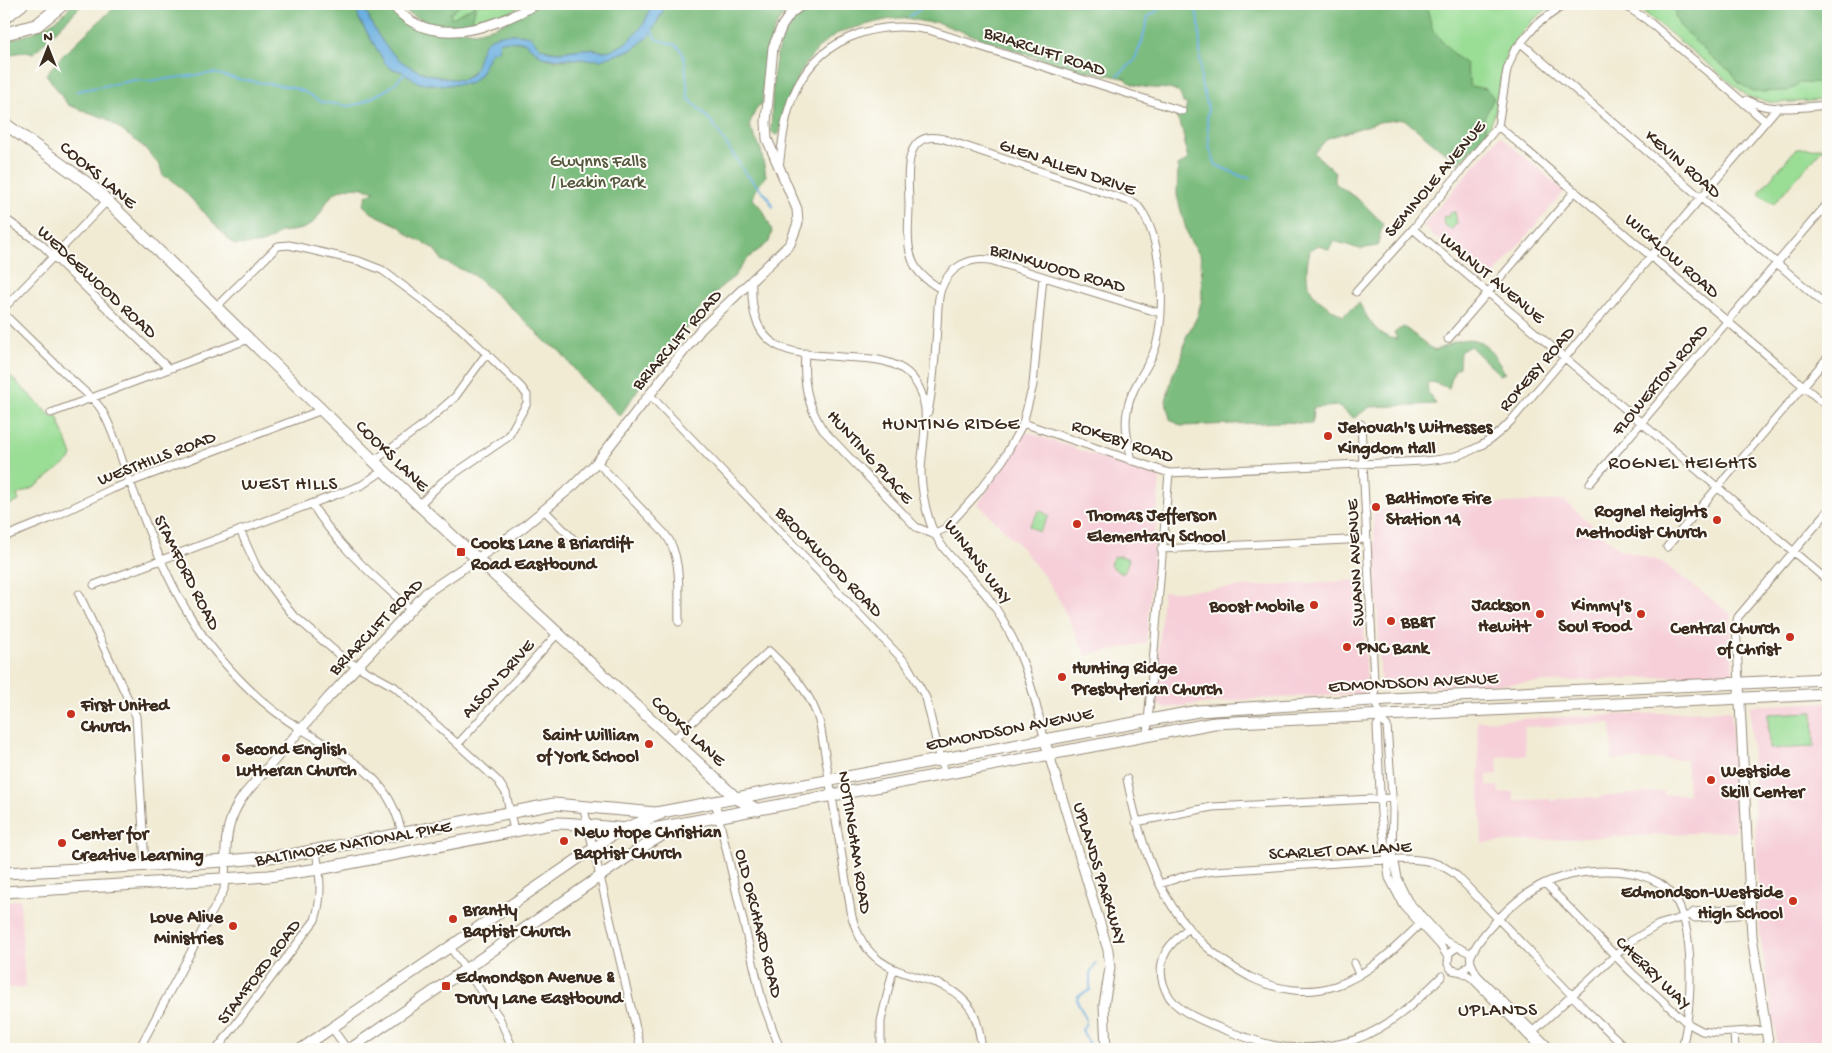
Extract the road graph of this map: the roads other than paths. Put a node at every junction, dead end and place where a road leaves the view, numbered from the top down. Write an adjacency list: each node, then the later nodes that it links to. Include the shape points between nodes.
1 (22, 4): 8 (highway)
2 (63, 4): 9 (highway, via 36,25)
3 (392, 4): 4 (street, via 420,25 458,31 492,25)
4 (536, 4)
5 (803, 4): 18 (street, via 791,13 773,47 766,131)
6 (1565, 4): 10 (street, SEMINOLE AVENUE, via 1545,16)
7 (1623, 4): 11 (street)
8 (4, 18)
9 (4, 34)
10 (1521, 43): 17 (street, SEMINOLE AVENUE, via 1514,51 1507,70); 20 (street, KEVIN ROAD)
11 (1740, 97): 13 (street, via 1757,105); 15 (street)
12 (1828, 105): 13 (street)
13 (1778, 107): 15 (street, ROKEBY ROAD)
14 (1182, 111): 18 (street, BRIARCLIFT ROAD, via 929,30 891,26 872,29 844,40 808,70 799,82 786,116)
15 (1766, 121): 20 (street, ROKEBY ROAD)
16 (4, 123): 21 (main road, COOKS LANE, via 71,169)
17 (1498, 126): 19 (street, WICKLOW ROAD); 24 (street, SEMINOLE AVENUE)
18 (779, 170): 29 (street, BRIARCLIFT ROAD, via 796,209 796,229 786,250)
19 (1575, 191): 25 (street, WICKLOW ROAD); 32 (street)
20 (1701, 198): 25 (street, ROKEBY ROAD); 27 (street, KEVIN ROAD)
21 (107, 201): 26 (street); 33 (main road, COOKS LANE)
22 (1828, 203): 27 (street, FLOWERTON ROAD)
23 (4, 218): 26 (street, WEDGEWOOD ROAD)
24 (1412, 229): 31 (street, SEMINOLE AVENUE); 32 (street, WALNUT AVENUE)
25 (1651, 256): 38 (street, WICKLOW ROAD); 44 (street, ROKEBY ROAD)
26 (54, 257): 35 (street); 45 (street, WEDGEWOOD ROAD)
27 (1777, 262): 34 (street, KEVIN ROAD); 38 (street, FLOWERTON ROAD)
28 (1042, 277): 30 (street, BRINKWOOD ROAD, via 990,260 972,260 956,268); 36 (street, BRINKWOOD ROAD); 54 (street, via 1033,384)
29 (752, 279): 42 (street, WINANS WAY, via 753,312 761,331 777,345); 47 (street, BRIARCLIFT ROAD, via 701,329)
30 (941, 289): 36 (street, GLEN ALLEN DRIVE, via 916,268 909,239 910,157 916,144 932,138 1135,203 1144,214 1152,234 1159,269); 52 (street)
31 (1356, 292)
32 (1488, 293): 40 (street); 44 (street, WALNUT AVENUE)
33 (216, 307): 39 (main road, COOKS LANE); 41 (street, via 273,249 283,245 375,266 460,328)
34 (1828, 307)
35 (4, 308)
36 (1160, 313): 57 (street, GLEN ALLEN DRIVE, via 1154,350 1134,389 1126,414)
37 (4, 314): 48 (street, STAMFORD ROAD)
38 (1727, 321): 46 (street, WICKLOW ROAD); 53 (street, FLOWERTON ROAD)
39 (249, 339): 45 (street); 50 (main road, COOKS LANE)
40 (1448, 339)
41 (487, 353): 56 (street, via 455,397); 66 (street, via 521,387 527,398 525,408 508,437 442,482)
42 (806, 353): 52 (street, WINANS WAY, via 874,359 895,365 916,383); 70 (street, HUNTING PLACE, via 806,394 823,430 916,528)
43 (1828, 357): 46 (street)
44 (1565, 358): 53 (street, WALNUT AVENUE); 59 (street, ROKEBY ROAD, via 1500,432 1479,448 1440,460)
45 (169, 369): 48 (street)
46 (1803, 386): 49 (street, WICKLOW ROAD); 64 (street)
47 (649, 394): 58 (street, BRIARCLIFT ROAD); 100 (street, BROOKWOOD ROAD, via 906,663 926,698)
48 (91, 398): 51 (street); 62 (street, STAMFORD ROAD, via 104,413)
49 (1828, 407)
50 (322, 410): 56 (main road, COOKS LANE); 62 (street, WESTHILLS ROAD)
51 (51, 413)
52 (926, 420): 70 (street, WINANS WAY, via 922,490)
53 (1641, 422): 63 (street, FLOWERTON ROAD); 64 (street, WALNUT AVENUE)
54 (1023, 423): 57 (street, ROKEBY ROAD); 70 (street, via 1003,460 976,495 946,528)
55 (1361, 424): 59 (street, SWANN AVENUE)
56 (374, 461): 60 (main road, COOKS LANE)
57 (1132, 461): 61 (street, ROKEBY ROAD)
58 (597, 462): 67 (street, BRIARCLIFT ROAD); 83 (street, via 673,545)
59 (1363, 464): 61 (street, ROKEBY ROAD); 72 (street, SWANN AVENUE)
60 (384, 470): 65 (street, via 367,482); 66 (main road, COOKS LANE)
61 (1169, 473): 75 (street)
62 (130, 482): 71 (street, WESTHILLS ROAD); 78 (street, STAMFORD ROAD)
63 (1590, 483)
64 (1718, 487): 74 (street); 76 (street, WALNUT AVENUE)
65 (312, 504): 69 (street); 82 (street, via 347,551)
66 (419, 505): 77 (main road, COOKS LANE)
67 (545, 510): 73 (street); 77 (street, BRIARCLIFT ROAD)
68 (1828, 511): 76 (street)
69 (240, 530): 78 (street); 86 (street, via 257,568 278,598 322,642)
70 (934, 534): 96 (street, WINANS WAY, via 985,594 1010,633 1032,686)
71 (4, 537)
72 (1367, 539): 75 (street); 91 (street, SWANN AVENUE)
73 (580, 546)
74 (1667, 547)
75 (1161, 549): 93 (street)
76 (1794, 551): 79 (street, WALNUT AVENUE); 88 (street, via 1738,618)
77 (476, 558): 82 (street, BRIARCLIFT ROAD); 84 (main road, COOKS LANE)
78 (161, 560): 80 (street); 94 (street, STAMFORD ROAD, via 190,615 221,660 256,694)
79 (1828, 581)
80 (94, 585)
81 (79, 594): 124 (street, via 136,716)
82 (409, 608): 86 (street, BRIARCLIFT ROAD)
83 (680, 622)
84 (558, 633): 97 (main road, COOKS LANE); 98 (street, ALSON DRIVE)
85 (1828, 666): 87 (street)
86 (357, 667): 94 (street, BRIARCLIFT ROAD); 98 (street, via 395,687)
87 (1823, 680): 88 (main road, EDMONDSON AVENUE)
88 (1739, 684): 90 (street); 91 (main road, EDMONDSON AVENUE)
89 (1828, 694): 90 (main road, EDMONDSON AVENUE)
90 (1740, 698): 92 (main road, EDMONDSON AVENUE); 132 (street)
91 (1375, 700): 92 (street); 93 (main road, EDMONDSON AVENUE, via 1213,709)
92 (1381, 717): 95 (main road, EDMONDSON AVENUE, via 1222,723); 106 (street, via 1377,726); 107 (street, via 1387,726)
93 (1148, 719): 95 (street); 96 (main road, EDMONDSON AVENUE)
94 (300, 729): 119 (street, STAMFORD ROAD, via 343,753 369,774 390,799); 123 (street, BRIARCLIFT ROAD, via 235,808 227,827)
95 (1147, 734): 99 (main road, EDMONDSON AVENUE)
96 (1044, 738): 99 (street, UPLANDS PARKWAY); 100 (main road, EDMONDSON AVENUE)
97 (673, 740): 103 (street, NOTTINGHAM ROAD, via 769,650 803,685 814,704); 105 (main road, COOKS LANE)
98 (458, 744): 112 (street, via 503,787)
99 (1048, 753): 101 (main road, EDMONDSON AVENUE); 164 (street, UPLANDS PARKWAY, via 1108,950 1110,968 1104,1005)
100 (941, 759): 101 (street, BROOKWOOD ROAD); 103 (main road, EDMONDSON AVENUE)
101 (944, 774): 104 (main road, EDMONDSON AVENUE)
102 (1127, 779): 115 (street)
103 (830, 780): 104 (street, NOTTINGHAM ROAD); 105 (main road, EDMONDSON AVENUE)
104 (832, 796): 111 (main road, EDMONDSON AVENUE); 145 (street, NOTTINGHAM ROAD, via 855,929 865,947)
105 (736, 798): 108 (main road, EDMONDSON AVENUE); 111 (main road, COOKS LANE)
106 (1380, 798): 107 (street); 115 (street, via 1212,807); 122 (street)
107 (1392, 798): 122 (street)
108 (715, 802): 110 (main road, EDMONDSON AVENUE); 113 (street, OLD ORCHARD ROAD)
109 (583, 805): 110 (main road, BALTIMORE NATIONAL PIKE, via 643,813); 112 (main road, BALTIMORE NATIONAL PIKE, via 554,804); 116 (street)
110 (672, 810): 117 (main road, EDMONDSON AVENUE)
111 (758, 810): 113 (main road, EDMONDSON AVENUE)
112 (510, 812): 118 (street); 119 (main road, BALTIMORE NATIONAL PIKE)
113 (718, 817): 114 (main road, EDMONDSON AVENUE); 161 (street, OLD ORCHARD ROAD, via 762,1000)
114 (705, 820): 117 (main road, BALTIMORE NATIONAL PIKE, via 653,829); 127 (main road, EDMONDSON AVENUE, via 654,840)
115 (1136, 822): 130 (street)
116 (587, 824): 117 (main road, BALTIMORE NATIONAL PIKE); 118 (main road, BALTIMORE NATIONAL PIKE, via 556,823); 120 (street)
117 (620, 830): 120 (main road, EDMONDSON AVENUE)
118 (514, 831): 125 (main road, BALTIMORE NATIONAL PIKE)
119 (402, 834): 121 (main road, BALTIMORE NATIONAL PIKE)
120 (593, 848): 127 (street); 138 (main road, EDMONDSON AVENUE)
121 (316, 850): 123 (main road, BALTIMORE NATIONAL PIKE); 125 (street, STAMFORD ROAD)
122 (1390, 860): 130 (street, SCARLET OAK LANE, via 1200,873); 134 (street, SCARLET OAK LANE, via 1424,860 1446,868); 135 (street, via 1389,878 1398,897)
123 (226, 861): 124 (main road, BALTIMORE NATIONAL PIKE); 128 (street)
124 (145, 865): 126 (main road, BALTIMORE NATIONAL PIKE)
125 (319, 869): 128 (main road, BALTIMORE NATIONAL PIKE); 156 (street, STAMFORD ROAD, via 322,898 315,920)
126 (4, 873)
127 (600, 876): 144 (main road, EDMONDSON AVENUE); 160 (street)
128 (226, 880): 131 (main road, BALTIMORE NATIONAL PIKE); 155 (street, via 224,890)
129 (1545, 883): 133 (street, via 1580,874 1639,873 1668,889); 134 (street, via 1527,894); 140 (street, CHERRY WAY)
130 (1160, 884): 136 (street)
131 (4, 892)
132 (1746, 911): 133 (street, via 1739,915); 152 (street)
133 (1687, 916): 140 (street, via 1645,932); 150 (street, via 1690,972)
134 (1499, 920): 137 (street); 149 (street, SCARLET OAK LANE)
135 (1422, 922): 139 (street, via 1445,941); 141 (street); 147 (street, via 1382,959)
136 (1187, 929): 147 (street, via 1228,964 1281,988 1320,989); 148 (street, via 1169,946 1162,963 1162,982 1169,996 1189,1014 1241,1036 1273,1045 1327,1046 1367,1035 1395,1018)
137 (1478, 942): 139 (street); 142 (street)
138 (450, 947): 144 (street); 151 (main road, EDMONDSON AVENUE)
139 (1460, 948): 141 (street); 142 (street)
140 (1614, 955): 149 (street); 150 (street, CHERRY WAY)
141 (1448, 960): 146 (street); 148 (street)
142 (1471, 960): 146 (street); 154 (street, via 1478,974)
143 (1354, 963): 147 (street)
144 (465, 969): 158 (main road, EDMONDSON AVENUE); 159 (street, via 499,1017)
145 (893, 970): 162 (street, via 881,1021); 163 (street, NOTTINGHAM ROAD, via 957,994 972,1010)
146 (1458, 971): 148 (street); 154 (street, via 1472,978)
147 (1360, 974)
148 (1442, 976)
149 (1572, 995): 154 (street); 167 (street, SCARLET OAK LANE)
150 (1687, 1024): 153 (street, CHERRY WAY, via 1710,1032); 168 (street)
151 (332, 1028): 157 (main road, EDMONDSON AVENUE); 158 (street)
152 (1766, 1030): 153 (street, CHERRY WAY); 170 (street)
153 (1734, 1033): 169 (street)
154 (1531, 1034): 165 (street); 166 (street)
155 (138, 1049)
156 (217, 1049)
157 (301, 1049)
158 (348, 1049)
159 (513, 1049)
160 (641, 1049)
161 (780, 1049)
162 (881, 1049)
163 (982, 1049)
164 (1106, 1049)
165 (1541, 1049)
166 (1551, 1049)
167 (1627, 1049)
168 (1682, 1049)
169 (1735, 1049)
170 (1769, 1049)

